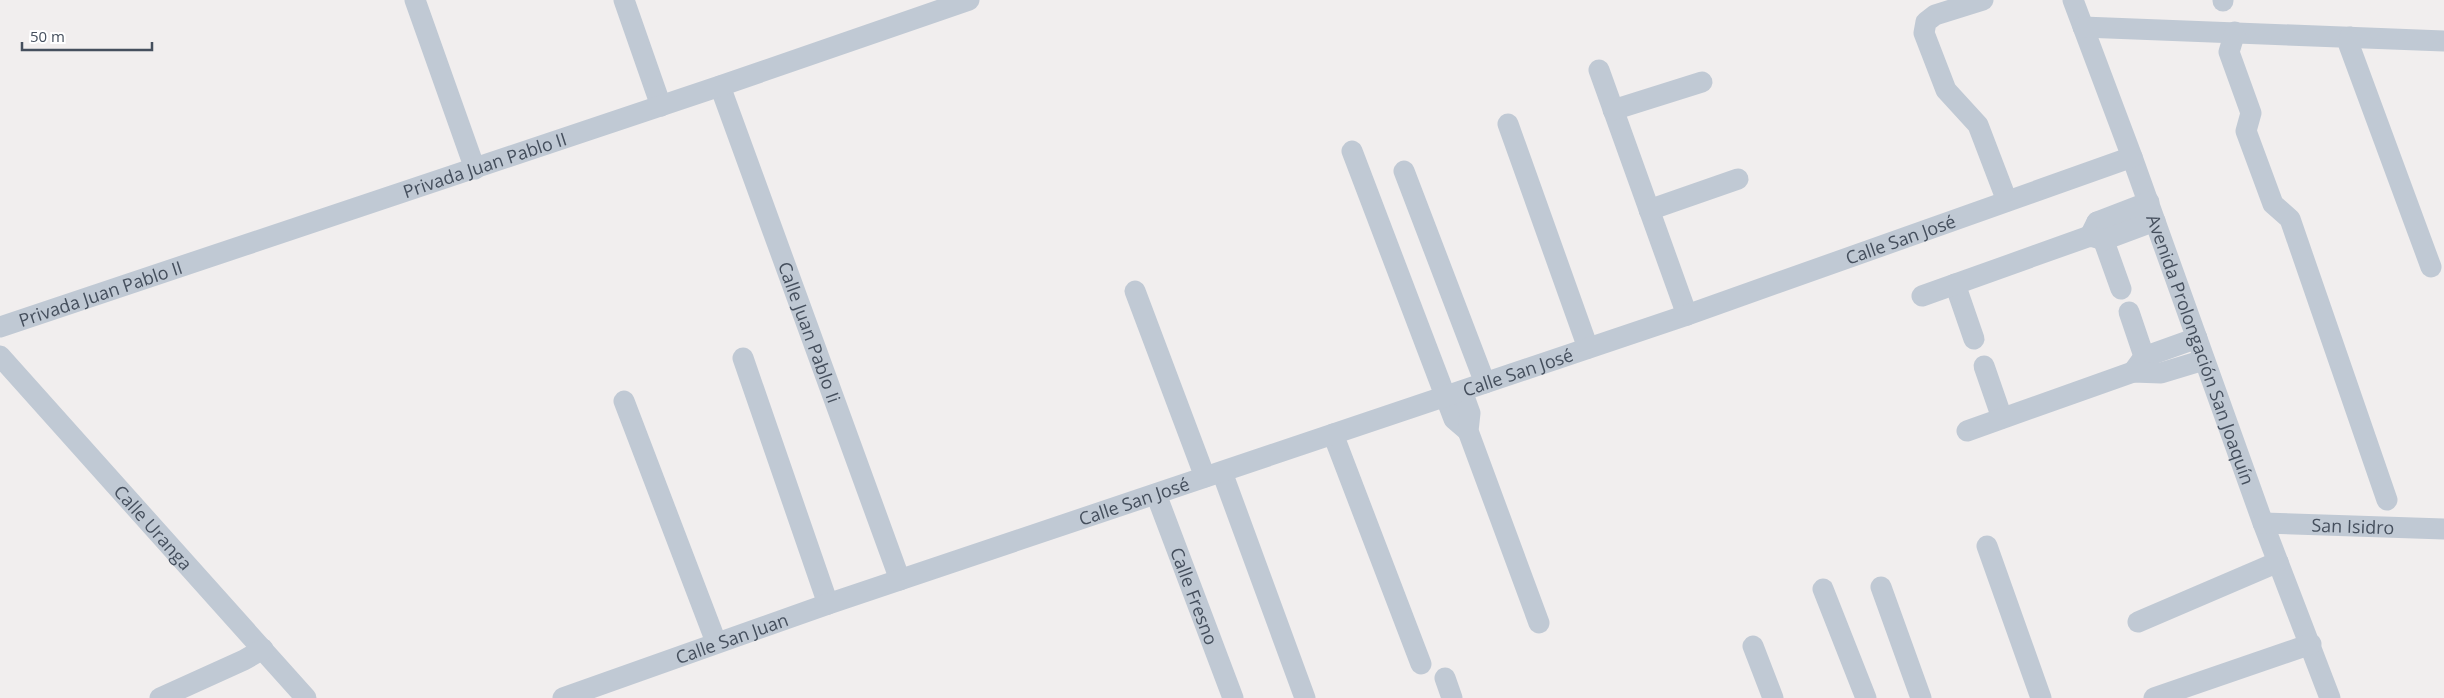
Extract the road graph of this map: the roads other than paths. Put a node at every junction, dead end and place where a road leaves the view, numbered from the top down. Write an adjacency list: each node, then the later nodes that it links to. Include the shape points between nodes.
1 (414, 0): 18 (street)
2 (624, 0): 13 (street)
3 (969, 0): 12 (street, Privada Juan Pablo II)
4 (1983, 0): 21 (street, via 1935,15 1926,22 1924,32 1946,90 1978,125)
5 (2073, 0): 6 (street, Avenida Prolongación San Joaquín)
6 (2083, 27): 7 (street); 17 (street, Avenida Prolongación San Joaquín)
7 (2235, 32): 8 (street); 49 (street, via 2229,52 2251,112 2246,132 2273,204 2290,219)
8 (2350, 37): 9 (street); 25 (street, via 2349,45)
9 (2444, 41)
10 (1599, 70): 14 (street)
11 (1702, 82): 14 (street)
12 (720, 86): 13 (street, Privada Juan Pablo II); 54 (street, Calle Juan Pablo Ii)
13 (661, 106): 18 (street, Privada Juan Pablo II)
14 (1613, 110): 22 (street)
15 (1508, 124): 35 (street)
16 (1352, 152): 42 (street)
17 (2132, 157): 21 (street, Calle San José); 23 (street, Avenida Prolongación San Joaquín)
18 (475, 169): 32 (street, Privada Juan Pablo II)
19 (1404, 170): 41 (street)
20 (1738, 179): 22 (street)
21 (2007, 201): 31 (street, Calle San José)
22 (1649, 210): 31 (street)
23 (2152, 211): 24 (street); 33 (street, Avenida Prolongación San Joaquín)
24 (2097, 233): 26 (street); 27 (street)
25 (2431, 267)
26 (1955, 284): 29 (street); 34 (street)
27 (2121, 289)
28 (1135, 291): 47 (street)
29 (1922, 296)
30 (2129, 312): 40 (street)
31 (1687, 315): 35 (street, Calle San José)
32 (0, 327)
33 (2197, 338): 38 (street, Avenida Prolongación San Joaquín); 40 (street)
34 (1974, 339)
35 (1588, 348): 41 (street, Calle San José)
36 (0, 356): 63 (street, Calle Uranga)
37 (743, 358): 57 (street)
38 (2204, 360): 40 (street, via 2161,373); 50 (street, Avenida Prolongación San Joaquín)
39 (1984, 366): 44 (street)
40 (2142, 368): 44 (street)
41 (1485, 383): 42 (street, Calle San José)
42 (1454, 394): 46 (street, Calle San José); 59 (street, via 1470,413 1468,431)
43 (624, 401): 60 (street)
44 (2002, 418): 45 (street)
45 (1968, 431)
46 (1333, 434): 47 (street, Calle San José); 64 (street)
47 (1213, 474): 48 (street, Calle San José); 70 (street)
48 (1156, 494): 54 (street, Calle San José); 69 (street, Calle Fresno)
49 (2387, 500)
50 (2263, 523): 51 (street, San Isidro); 53 (street, Avenida Prolongación San Joaquín)
51 (2444, 529)
52 (1987, 546): 75 (street)
53 (2278, 562): 58 (street); 61 (street, Avenida Prolongación San Joaquín)
54 (900, 580): 57 (street, Calle San Juan)
55 (1881, 587): 74 (street)
56 (1822, 589): 73 (street)
57 (828, 604): 60 (street, Calle San Juan)
58 (2138, 622)
59 (1539, 623)
60 (716, 642): 68 (street, Calle San Juan)
61 (2310, 644): 76 (street); 77 (street, Avenida Prolongación San Joaquín)
62 (1753, 646): 72 (street)
63 (263, 649): 66 (street); 67 (street, Calle Uranga)
64 (1421, 664)
65 (1445, 678): 71 (street)
66 (166, 697)
67 (306, 698)
68 (563, 698)
69 (1233, 698)
70 (1305, 698)
71 (1452, 698)
72 (1773, 698)
73 (1866, 698)
74 (1921, 698)
75 (2041, 698)
76 (2154, 698)
77 (2330, 698)

